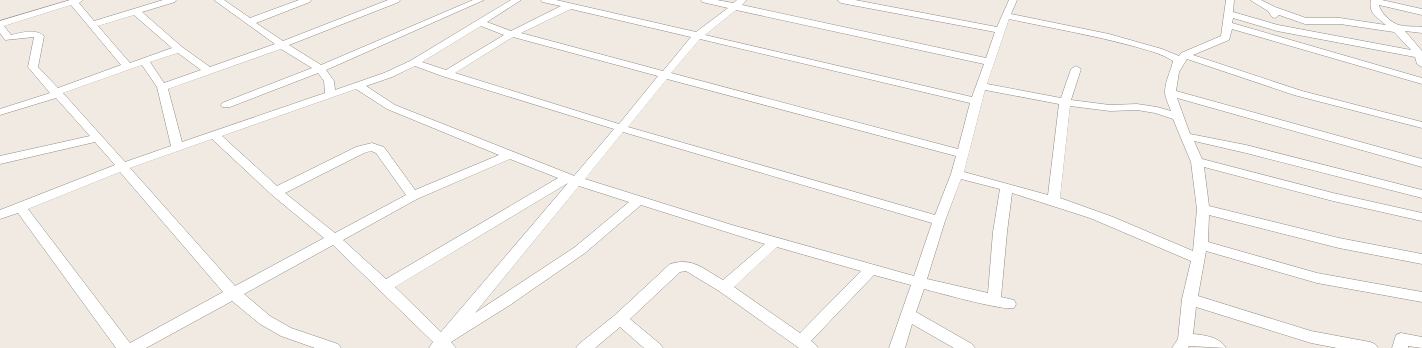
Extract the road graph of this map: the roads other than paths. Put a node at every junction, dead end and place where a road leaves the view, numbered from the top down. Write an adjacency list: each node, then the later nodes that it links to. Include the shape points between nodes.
1 (172, 0): 19 (street)
2 (218, 0): 23 (street)
3 (307, 0): 23 (street)
4 (396, 0): 34 (street)
5 (480, 0): 44 (street)
6 (545, 0): 17 (street)
7 (579, 0): 17 (street)
8 (704, 0): 16 (street)
9 (842, 0): 30 (street)
10 (1013, 0): 22 (street)
11 (1230, 0): 21 (street)
12 (1254, 0): 18 (street)
13 (76, 1): 25 (street); 26 (street)
14 (512, 1): 24 (street)
15 (1372, 1): 20 (street); 29 (street, via 1376,12)
16 (738, 4): 33 (street); 39 (street)
17 (569, 6): 32 (street); 33 (street)
18 (1272, 9): 28 (street); 29 (street, via 1305,21 1340,21)
19 (136, 12): 26 (street); 35 (street)
20 (1422, 12)
21 (1229, 14): 27 (street); 28 (street)
22 (1006, 16): 30 (street); 43 (street, via 1141,46 1172,56 1178,60)
23 (249, 22): 34 (street)
24 (480, 23): 32 (street); 40 (street)
25 (0, 25): 53 (street, via 8,38 33,34 38,36 33,67)
26 (92, 25): 42 (street)
27 (1228, 25): 36 (street, via 1226,38); 49 (street)
28 (1277, 28): 37 (street)
29 (1395, 28): 31 (street); 37 (street)
30 (1000, 30): 39 (street)
31 (1422, 30)
32 (512, 34): 47 (street); 48 (street)
33 (696, 36): 48 (street); 56 (street)
34 (282, 45): 44 (street); 46 (street)
35 (179, 49): 38 (street); 46 (street)
36 (1184, 55): 43 (street); 61 (street, via 1305,95)
37 (1421, 55): 41 (street)
38 (144, 61): 42 (street); 52 (street)
39 (990, 62): 51 (street)
40 (414, 63): 47 (street); 50 (street)
41 (1422, 64)
42 (128, 66): 53 (street)
43 (1177, 67): 54 (street)
44 (320, 69): 55 (street, via 329,81); 58 (street)
45 (1076, 69): 57 (street)
46 (209, 71): 52 (street)
47 (446, 74): 62 (street)
48 (665, 75): 62 (street); 68 (street)
49 (1422, 81)
50 (358, 86): 55 (street); 67 (street, via 391,107)
51 (982, 86): 56 (street); 57 (street)
52 (162, 87): 66 (street)
53 (56, 93): 59 (street); 65 (street)
54 (1170, 93): 60 (street); 71 (street)
55 (331, 95): 63 (street)
56 (976, 101): 68 (street)
57 (1066, 102): 60 (street, via 1110,108 1137,107); 80 (street)
58 (226, 105)
59 (0, 112)
60 (1178, 117): 64 (street)
61 (1422, 125)
62 (622, 128): 74 (street); 85 (street)
63 (213, 134): 66 (street); 76 (street)
64 (1185, 136): 70 (street); 77 (street)
65 (97, 138): 69 (street); 72 (street)
66 (177, 147): 72 (street)
67 (511, 154): 74 (street); 78 (street)
68 (961, 154): 73 (street)
69 (0, 160)
70 (1196, 162): 82 (street); 84 (street)
71 (1422, 163)
72 (121, 167): 81 (street); 95 (street)
73 (957, 174): 75 (street); 85 (street)
74 (572, 179): 79 (street); 93 (street); 105 (street)
75 (1007, 187): 80 (street); 98 (street)
76 (276, 192): 78 (street, via 360,150 372,147 380,150); 86 (street)
77 (1422, 194)
78 (413, 196): 86 (street)
79 (639, 200): 87 (street); 105 (street, via 580,250)
80 (1053, 201): 89 (street, via 1130,229)
81 (20, 208): 83 (street); 107 (street)
82 (1202, 208): 88 (street); 90 (street, via 1332,242)
83 (0, 216)
84 (1422, 217)
85 (939, 221): 92 (street)
86 (334, 239): 93 (street); 95 (street)
87 (775, 242): 91 (street); 94 (street)
88 (1201, 245): 89 (street); 96 (street, via 1317,278)
89 (1198, 259): 97 (street)
90 (1422, 259)
91 (872, 269): 92 (street); 104 (street)
92 (918, 282): 98 (street); 100 (street)
93 (385, 286): 105 (street)
94 (724, 287): 101 (street, via 688,266 681,266 675,268); 104 (street)
95 (232, 293): 103 (street); 108 (street)
96 (1422, 297)
97 (1189, 299): 106 (street); 115 (street, via 1311,337)
98 (994, 301): 99 (street)
99 (1008, 304)
100 (908, 314): 112 (street); 113 (street)
101 (620, 319): 110 (street); 111 (street)
102 (1422, 343): 116 (street, via 1401,339)
103 (300, 344): 109 (street)
104 (806, 345)
105 (442, 346)
106 (1181, 346): 114 (street, via 1197,340)
107 (125, 348)
108 (133, 348)
109 (333, 348)
110 (584, 348)
111 (655, 348)
112 (897, 348)
113 (967, 348)
114 (1218, 348)
115 (1370, 348)
116 (1400, 348)

